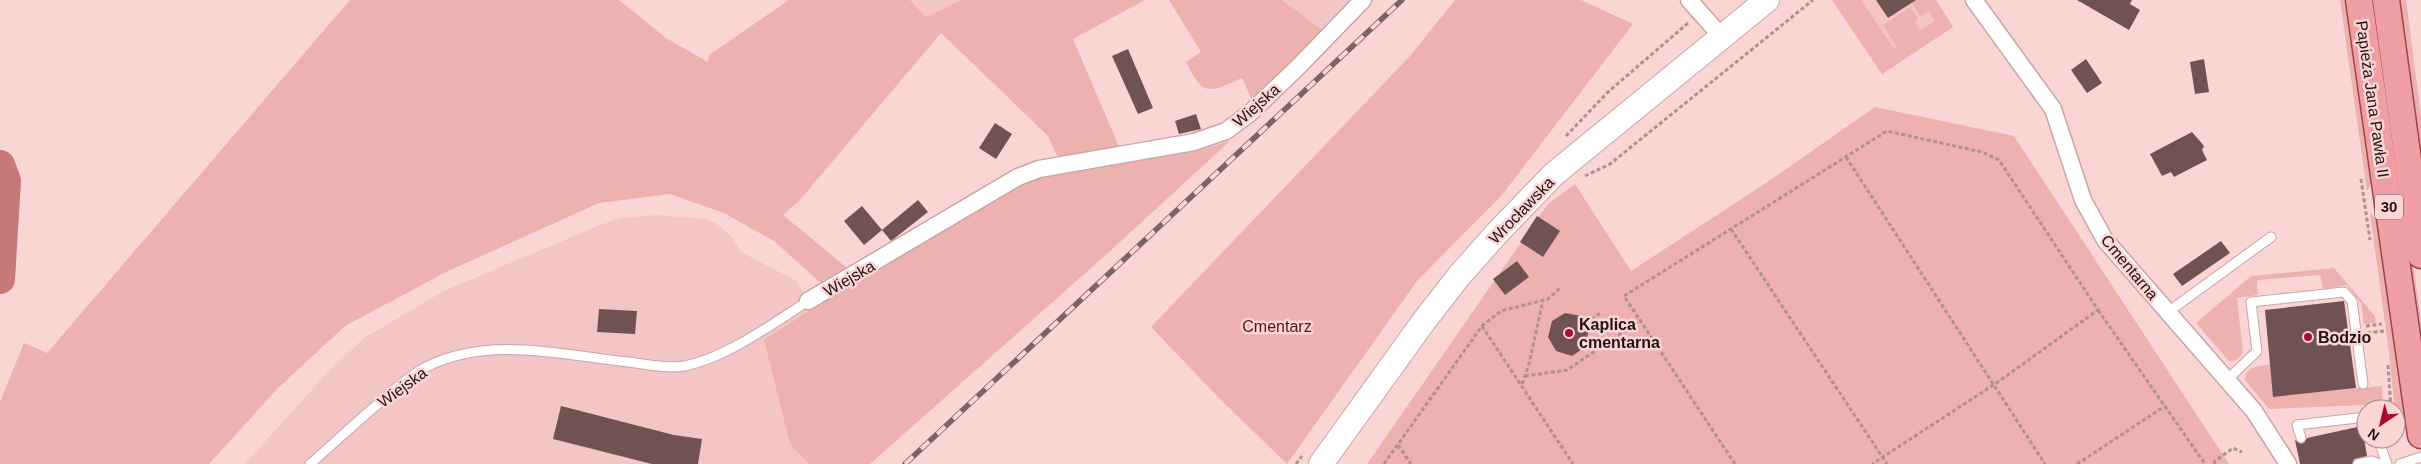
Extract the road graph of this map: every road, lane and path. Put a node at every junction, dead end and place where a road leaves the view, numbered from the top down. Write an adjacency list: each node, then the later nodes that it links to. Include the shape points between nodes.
1 (1363, 0): 16 (street, Wiejska, via 1236,125 1194,142 1039,169 1018,176)
2 (1689, 0): 8 (street)
3 (1767, 0): 8 (main road, Wrocławska)
4 (1812, 0): 10 (path, via 1610,164)
5 (1974, 0): 19 (street, Cmentarna, via 2053,109 2083,200 2105,240)
6 (2359, 0): 30 (main road, Papieża Jana Pawła II / 30)
7 (2386, 0): 13 (main road, Papieża Jana Pawła II / 30)
8 (1722, 37): 38 (main road, Wrocławska, via 1554,174 1498,232 1424,321)
9 (1846, 157): 11 (path); 17 (path, via 1887,131 1982,152 1999,160); 25 (path)
10 (1578, 179)
11 (1731, 229): 20 (path, via 1624,296); 35 (path)
12 (2271, 237): 19 (lane)
13 (2421, 255)
14 (1560, 288): 15 (path)
15 (1543, 300): 22 (path, via 1501,311); 23 (path)
16 (808, 301): 37 (lane, Wiejska, via 734,346 684,366 656,366 533,350 475,352 451,358 426,367 401,383)
17 (2098, 310): 25 (path); 28 (path)
18 (1602, 312): 21 (path)
19 (2168, 312): 24 (street, Cmentarna)
20 (1641, 320): 23 (path, via 1567,370); 42 (path)
21 (1586, 323)
22 (1482, 326): 27 (path); 32 (path)
23 (1525, 376): 27 (path)
24 (2226, 381): 26 (lane, via 2258,351 2251,302 2344,292 2352,301); 49 (street, Cmentarna, via 2254,411)
25 (1994, 384): 35 (path); 45 (path)
26 (2363, 384)
27 (1522, 385): 41 (path)
28 (2165, 406): 46 (path); 47 (path)
29 (2356, 418): 31 (lane, via 2298,425)
30 (2421, 435)
31 (2301, 438)
32 (1398, 445): 39 (path); 40 (path)
33 (2382, 449): 52 (lane)
34 (2242, 452): 48 (path, via 2233,448)
35 (1882, 457): 43 (path); 44 (path)
36 (2421, 457): 53 (lane)
37 (310, 464)
38 (1321, 464)
39 (1384, 464)
40 (1411, 464)
41 (1573, 464)
42 (1735, 464)
43 (1872, 464)
44 (1887, 464)
45 (2045, 464)
46 (2077, 464)
47 (2205, 464)
48 (2214, 464)
49 (2288, 464)
50 (2358, 464): 51 (lane, via 2372,461)
51 (2380, 464)
52 (2387, 464)
53 (2400, 464)

